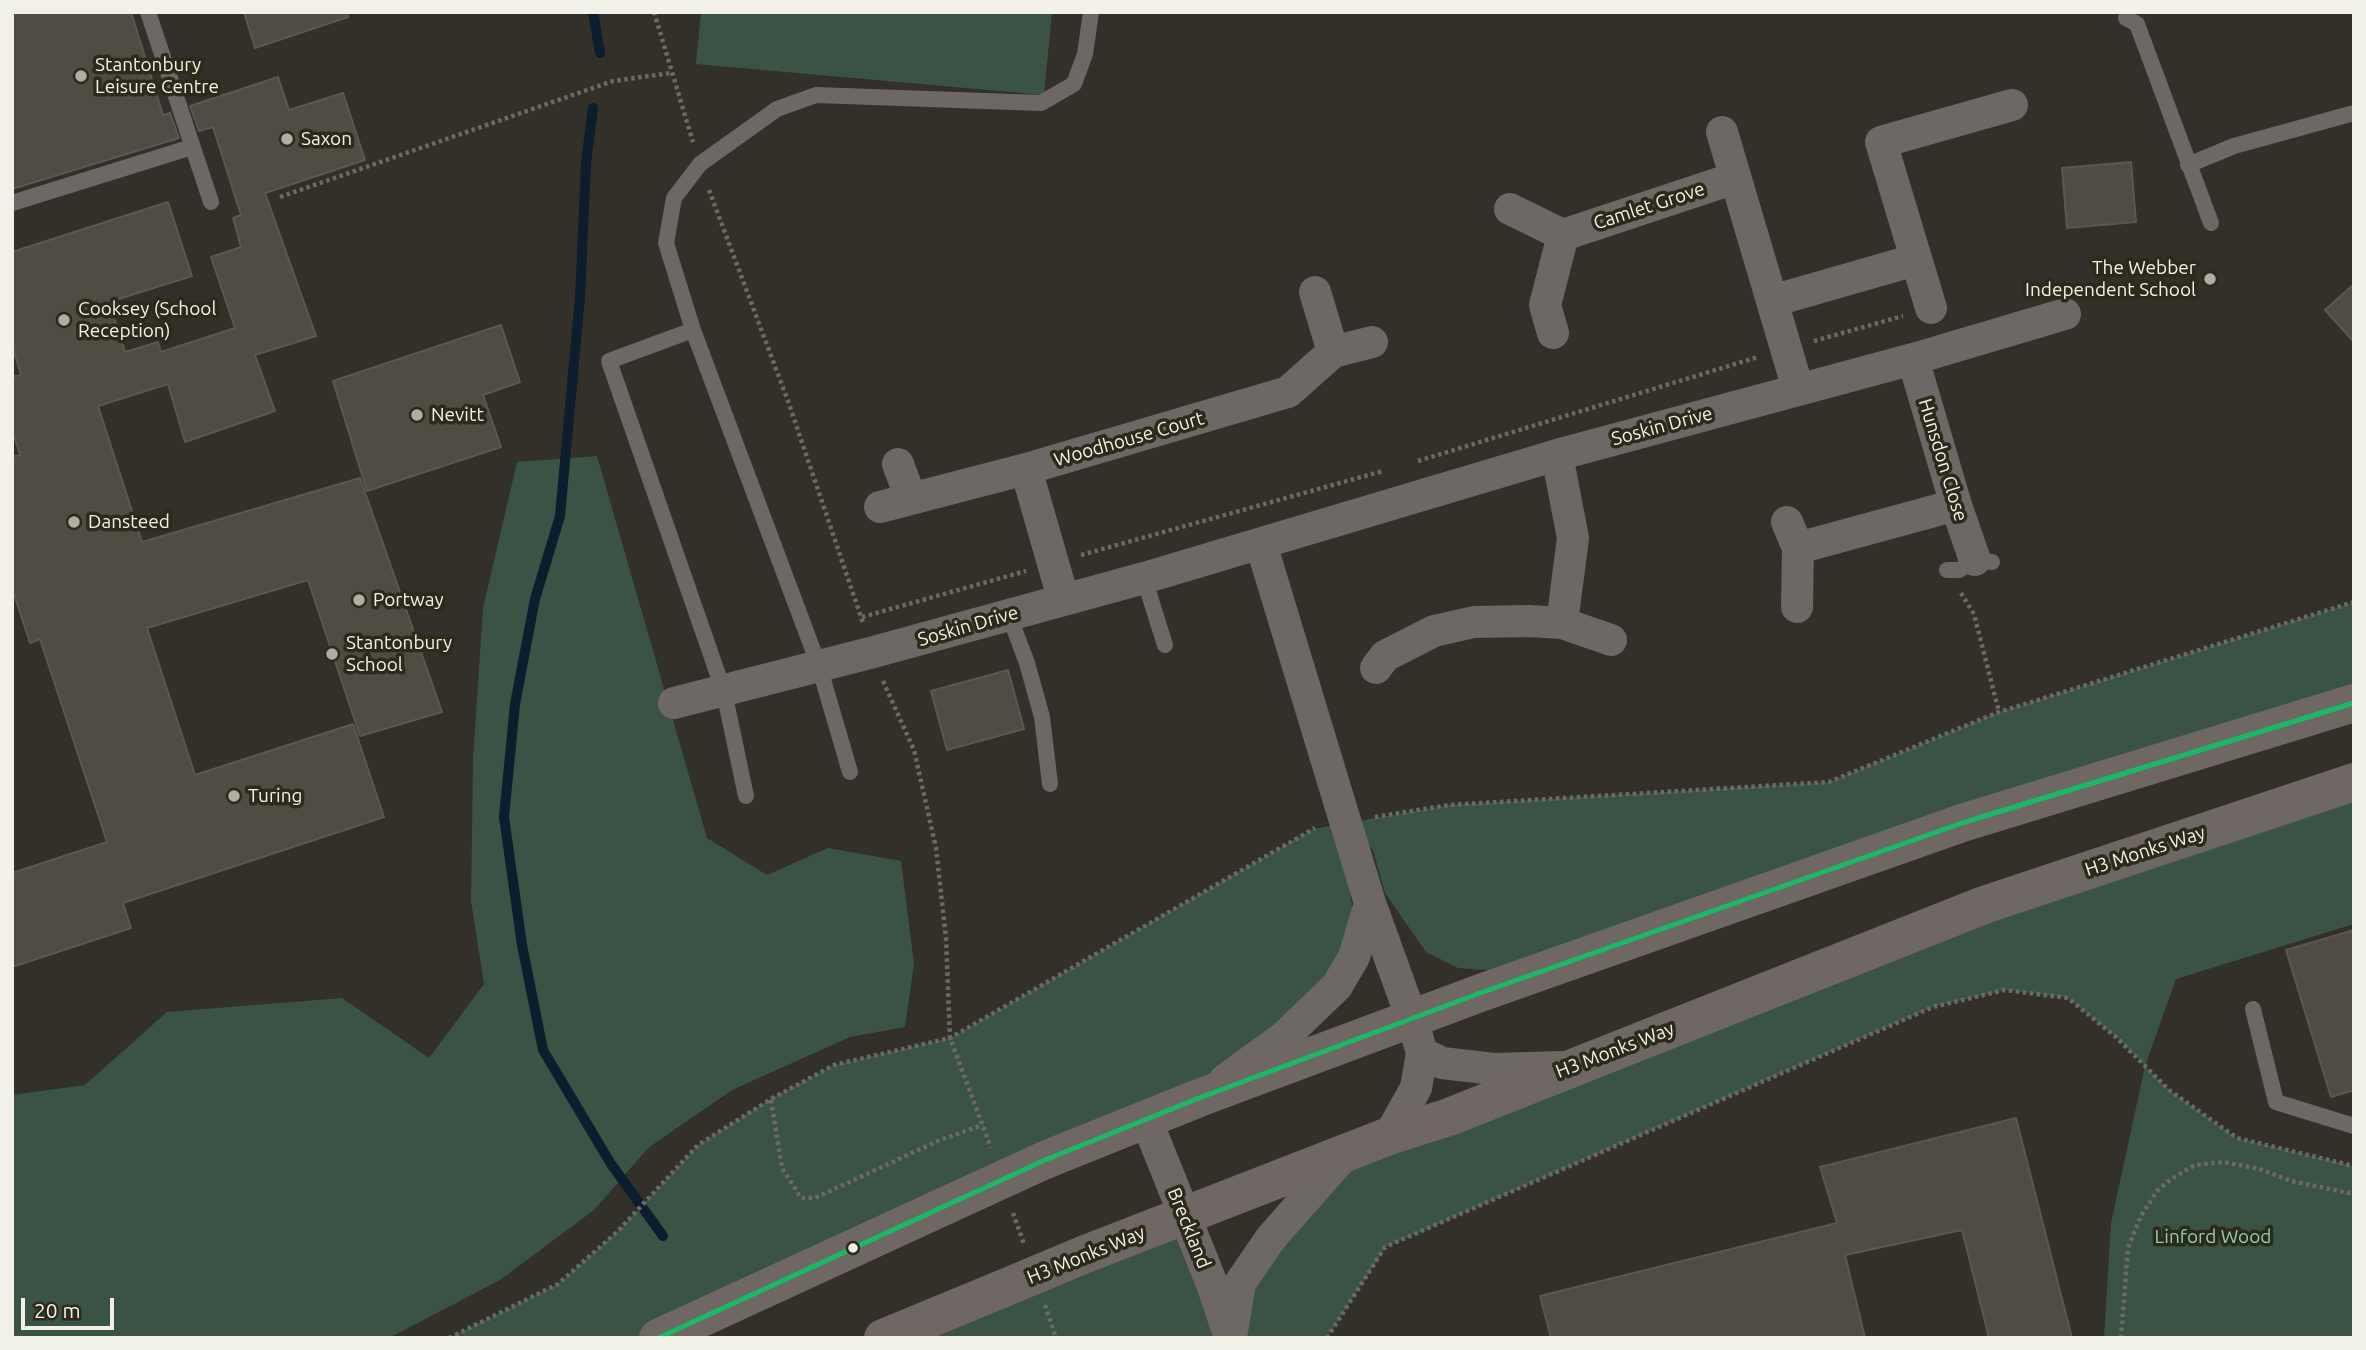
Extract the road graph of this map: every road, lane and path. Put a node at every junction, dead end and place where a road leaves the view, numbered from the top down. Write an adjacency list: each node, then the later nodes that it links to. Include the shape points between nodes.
1 (148, 12): 8 (lane)
2 (1091, 12): 22 (lane, via 1085,54 1074,84 1041,103 816,95 777,108 700,164 674,198 666,243)
3 (2126, 18): 9 (lane, via 2137,24)
4 (671, 73): 11 (path, via 613,80)
5 (2011, 105): 17 (street, via 1881,142)
6 (2354, 113): 9 (lane, via 2234,146)
7 (1722, 132): 10 (street)
8 (192, 147): 12 (lane); 13 (lane)
9 (2188, 165): 15 (lane)
10 (1735, 178): 16 (street, Camlet Grove); 19 (street)
11 (280, 197)
12 (211, 202)
13 (12, 203)
14 (1510, 209): 16 (street)
15 (2211, 223)
16 (1563, 235): 23 (street, via 1545,305)
17 (1915, 260): 19 (street); 20 (street)
18 (1315, 292): 26 (street)
19 (1772, 301): 25 (street)
20 (1931, 308): 25 (path)
21 (2065, 314): 27 (street, Soskin Drive)
22 (693, 330): 49 (lane); 50 (lane, via 609,361)
23 (1553, 333)
24 (1372, 342): 26 (street, Woodhouse Court)
25 (1785, 349): 28 (street); 30 (path)
26 (1333, 352): 32 (street, Woodhouse Court, via 1288,392)
27 (1913, 359): 28 (street, Soskin Drive); 35 (street, Hunsdon Close)
28 (1798, 389): 29 (street, Soskin Drive)
29 (1557, 454): 37 (street, Soskin Drive); 45 (street, via 1573,538)
30 (1418, 461)
31 (898, 464): 34 (street)
32 (1026, 469): 34 (street, Woodhouse Court); 38 (street)
33 (1391, 469): 38 (path)
34 (911, 499): 36 (street, Woodhouse Court)
35 (1955, 505): 39 (street, Hunsdon Close); 42 (street, via 1793,535)
36 (880, 508)
37 (1261, 544): 40 (street, Soskin Drive); 58 (street)
38 (1053, 563): 41 (street); 44 (path)
39 (1968, 566): 53 (path, via 1961,593 1974,614)
40 (1144, 578): 41 (street, Soskin Drive); 47 (lane)
41 (1063, 598): 43 (street, Soskin Drive)
42 (1797, 607)
43 (1009, 615): 49 (street, Soskin Drive); 56 (lane, via 1042,717)
44 (862, 617)
45 (1562, 623): 46 (street); 48 (street, via 1474,622 1434,631)
46 (1611, 640)
47 (1165, 645)
48 (1377, 656)
49 (819, 666): 50 (street, Soskin Drive); 54 (lane)
50 (724, 692): 51 (street, Soskin Drive); 57 (lane)
51 (674, 703)
52 (2354, 703): 60 (main road, via 1962,823)
53 (1999, 712)
54 (850, 772)
55 (2354, 782): 61 (main road, H3 Monks Way, via 1984,905)
56 (1050, 784)
57 (746, 796)
58 (1370, 903): 60 (street); 62 (street, via 1354,957 1337,986 1284,1037)
59 (2253, 1009): 66 (lane, via 2276,1102)
60 (1417, 1036): 61 (street, via 1442,1063 1494,1069); 62 (main road); 67 (street, via 1416,1087)
61 (1573, 1066): 67 (main road, H3 Monks Way, via 1449,1117)
62 (1199, 1098): 64 (main road)
63 (771, 1099): 65 (path, via 782,1168 800,1198 816,1198)
64 (1146, 1119): 71 (street, Breckland); 72 (main road, bridge, via 1045,1160)
65 (983, 1125)
66 (2354, 1126)
67 (1389, 1136): 68 (main road, H3 Monks Way)
68 (1346, 1153): 71 (main road, H3 Monks Way); 74 (street, Breckland, via 1271,1238 1240,1283)
69 (2354, 1166): 75 (path, via 2237,1138 2169,1090 2068,998 2005,990 1933,1007 1385,1247)
70 (2354, 1194): 76 (path, via 2223,1162 2195,1165 2171,1179 2141,1216 2128,1248)
71 (1184, 1215): 73 (main road, H3 Monks Way, bridge); 74 (street, Breckland)
72 (658, 1338)
73 (883, 1338)
74 (1231, 1338)
75 (1327, 1338)
76 (2121, 1338)

